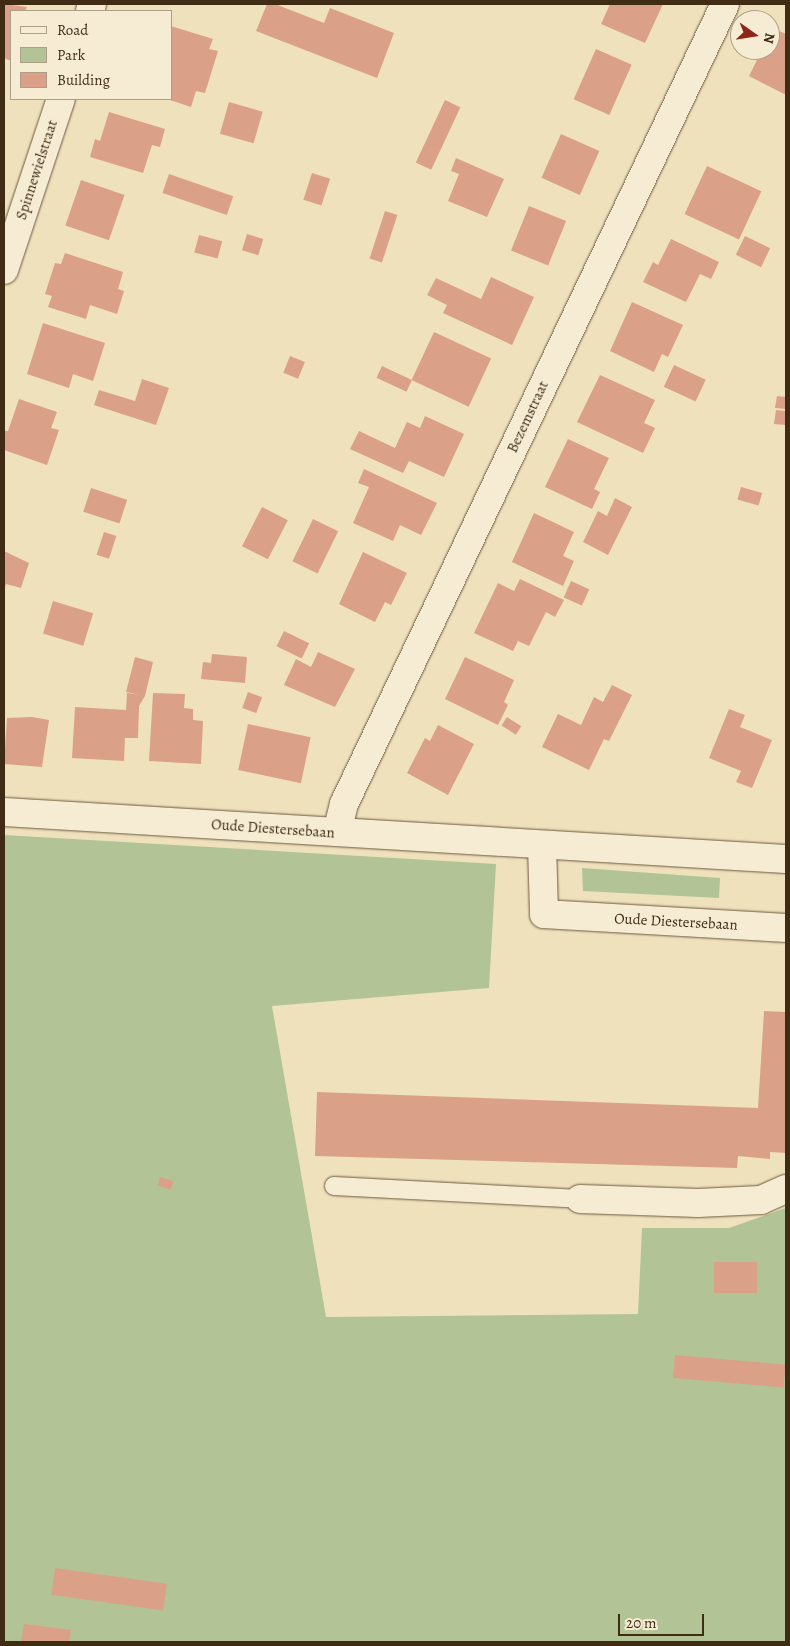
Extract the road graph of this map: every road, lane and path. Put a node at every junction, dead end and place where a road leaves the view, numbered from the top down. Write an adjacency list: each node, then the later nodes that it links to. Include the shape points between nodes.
1 (725, 4): 5 (street, Bezemstraat, via 344,804)
2 (61, 100): 3 (street, Spinnewielstraat)
3 (4, 270)
4 (4, 812): 5 (street, Oude Diestersebaan)
5 (337, 832): 6 (street, Oude Diestersebaan)
6 (542, 845): 7 (street, Oude Diestersebaan); 8 (street, Oude Diestersebaan, via 544,914)
7 (786, 859)
8 (786, 928)
9 (334, 1186): 11 (lane)
10 (786, 1189): 11 (street, via 761,1200 698,1203)
11 (580, 1199)

